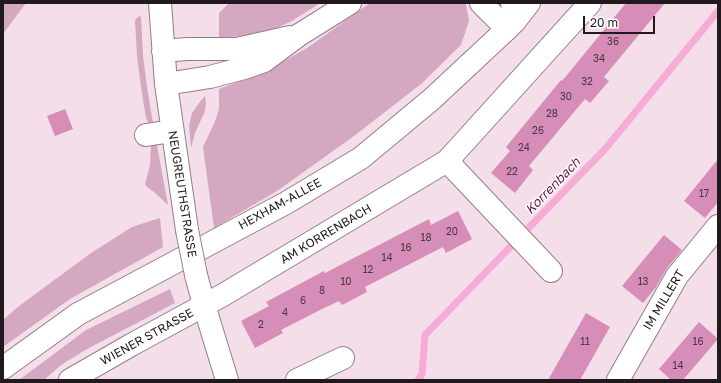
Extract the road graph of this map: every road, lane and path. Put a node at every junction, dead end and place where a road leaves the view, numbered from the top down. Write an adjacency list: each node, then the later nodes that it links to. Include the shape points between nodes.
1 (160, 3): 8 (street, NEUGREUTHSTRASSE)
2 (350, 3): 7 (street)
3 (481, 3): 6 (street)
4 (529, 3): 6 (street, HEXHAM-ALLEE)
5 (590, 3): 12 (street, AM KORRENBACH)
6 (511, 18): 17 (street, HEXHAM-ALLEE, via 432,99 361,158 286,203 78,314)
7 (299, 35): 8 (street, via 237,49); 9 (street, via 264,61 210,77)
8 (162, 51): 9 (street, NEUGREUTHSTRASSE)
9 (166, 84): 10 (street, NEUGREUTHSTRASSE)
10 (172, 131): 11 (street); 15 (street, NEUGREUTHSTRASSE, bridge, via 187,230)
11 (146, 135)
12 (447, 162): 14 (street); 15 (street, AM KORRENBACH)
13 (718, 226): 21 (street, IM MILLERT, via 676,276)
14 (551, 271)
15 (204, 306): 18 (street, WIENER STRASSE); 19 (street, NEUGREUTHSTRASSE)
16 (343, 358): 20 (street)
17 (3, 368)
18 (70, 380)
19 (227, 380)
20 (297, 380)
21 (618, 380)

